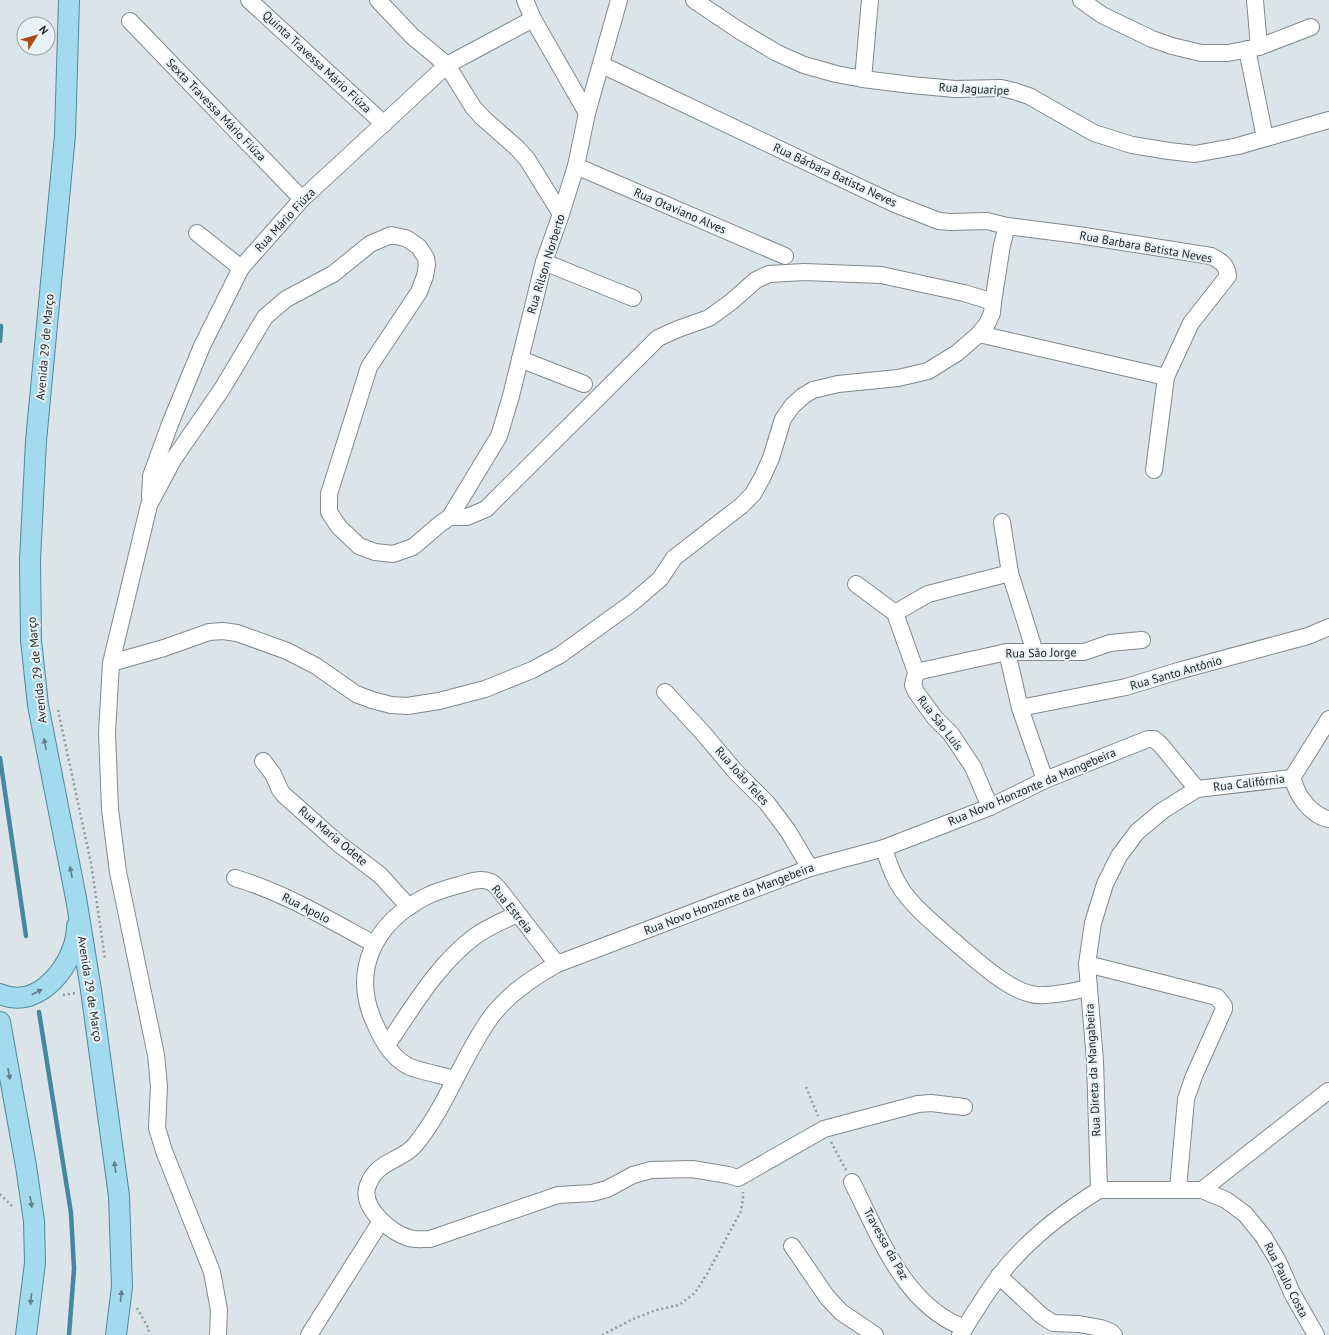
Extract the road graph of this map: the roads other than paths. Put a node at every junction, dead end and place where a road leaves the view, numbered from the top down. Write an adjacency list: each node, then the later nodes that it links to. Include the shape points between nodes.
1 (69, 0): 60 (main road, Avenida 29 de Março, one-way to 1, via 38,705 31,640 30,560 36,441 65,135)
2 (249, 0): 19 (street, Quinta Travessa Mário Fiúza)
3 (378, 0): 14 (street, via 412,36)
4 (525, 0): 10 (street)
5 (619, 0): 15 (street, Rua Rilson Norberto)
6 (694, 0): 16 (street, Rua Jaguaripe, via 777,53 804,65)
7 (870, 0): 16 (street)
8 (1081, 0): 13 (street, via 1102,15 1172,46 1201,53 1228,53)
9 (1255, 0): 13 (street)
10 (533, 19): 14 (street, Rua Mário Fiúza); 17 (street)
11 (130, 21): 22 (street, Sexta Travessa Mário Fiúza)
12 (1311, 27): 13 (street)
13 (1253, 48): 20 (street)
14 (447, 65): 19 (street, Rua Mário Fiúza); 23 (street, via 473,108 527,159)
15 (602, 65): 17 (street, Rua Rilson Norberto); 24 (street, Rua Bárbara Batista Neves, via 895,204 939,221 987,221)
16 (863, 79): 20 (street, Rua Jaguaripe, via 956,88 1014,90 1094,133 1169,151 1196,154)
17 (587, 113): 21 (street, Rua Rilson Norberto)
18 (1329, 120): 20 (street, Rua Jaguaripe)
19 (384, 124): 22 (street, Rua Mário Fiúza)
20 (1265, 138)
21 (576, 166): 23 (street, Rua Rilson Norberto); 26 (street, Rua Otaviano Alves)
22 (302, 199): 28 (street, Rua Mário Fiúza)
23 (561, 214): 27 (street, Rua Rilson Norberto)
24 (1007, 226): 30 (street); 33 (street, Rua Barbara Batista Neves, via 1086,236 1211,256 1220,260 1228,276 1191,323)
25 (197, 233): 28 (street)
26 (785, 256)
27 (544, 262): 29 (street); 32 (street, Rua Rilson Norberto)
28 (241, 268): 36 (street, Rua Mário Fiúza, via 202,346 170,424 151,476)
29 (633, 298)
30 (993, 302): 31 (street, via 992,313); 37 (street, via 881,275 804,272 769,274 756,280 709,318 658,338 486,509 467,517)
31 (979, 334): 33 (street); 46 (street, via 958,353 928,371 898,378 838,384 813,390 803,396 783,419 762,478 753,494 741,506 674,558 660,579 632,603 560,655 532,670 485,689 439,701 407,706 391,705 356,694 316,666 287,651 237,633 223,631 209,632)
32 (520, 359): 34 (street); 37 (street, Rua Rilson Norberto, via 499,436)
33 (1166, 377): 35 (street, Rua Barbara Batista Neves)
34 (584, 384)
35 (1154, 470)
36 (149, 505): 37 (street, via 173,460 222,389 265,317 286,299 333,274 370,244 392,235 409,240 419,247 426,258 425,276 419,292 369,367 329,494 329,512 339,527 359,546 375,552 393,554 413,547); 46 (street)
37 (450, 517)
38 (1002, 522): 39 (street)
39 (1010, 573): 41 (street, via 928,594); 45 (street)
40 (856, 584): 41 (street)
41 (895, 613): 47 (street, Rua São Luís)
42 (1329, 627): 49 (street, Rua Santo Antônio, via 1308,636 1126,687)
43 (1142, 640): 45 (street, Rua São Jorge, via 1110,643 1084,652)
44 (1007, 652): 45 (street, Rua São Jorge); 47 (street, Rua São Jorge); 49 (street)
45 (1035, 652)
46 (111, 663): 84 (street, via 107,733 110,809 118,872 156,1055 159,1086 157,1128 212,1272 219,1310)
47 (916, 672): 55 (street, Rua São Luís, via 913,685 916,692 935,718 951,734 973,768)
48 (664, 692): 58 (street, Rua João Teles, via 767,803 788,831)
49 (1020, 708): 53 (street)
50 (1329, 718): 52 (street)
51 (263, 761): 61 (street, Rua Maria Odete, via 284,795 339,844 380,875)
52 (1292, 778): 54 (street, Rua Califórnia); 56 (street, Rua Califórnia, via 1301,798 1313,810)
53 (1045, 780): 54 (street, Rua Novo Honzonte da Mangebeira, via 1148,739 1154,739); 55 (street, Rua Novo Honzonte da Mangebeira)
54 (1197, 789): 65 (street, Rua Direta da Mangabeira, via 1162,811 1137,832 1119,856 1105,884 1093,923)
55 (990, 807): 57 (street, Rua Novo Honzonte da Mangebeira)
56 (1329, 819)
57 (884, 848): 58 (street, Rua Novo Honzonte da Mangebeira); 66 (street, via 901,889 915,907 978,962 1019,991 1038,995)
58 (810, 868): 64 (street, Rua Novo Honzonte da Mangebeira)
59 (235, 878): 63 (street, Rua Apolo, via 297,901)
60 (76, 898): 67 (main road, one-way to 60, via 15,998 28,997 46,988 60,972 72,950 77,933); 83 (main road, Avenida 29 de Março, one-way to 60, via 122,1287 119,1196)
61 (409, 907): 62 (street, Rua Estreia, via 428,896 479,880 494,883); 63 (street, Rua Estreia, via 388,925)
62 (517, 914): 64 (street, Rua Estreia); 69 (street, via 483,931 449,960 433,978)
63 (374, 944): 69 (street, Rua Estreia, via 366,964 368,1006 379,1034)
64 (557, 964): 70 (street, Rua Novo Honzonte da Mangebeira, via 536,976 503,1003 491,1017)
65 (1087, 964): 66 (street, Rua Direta da Mangabeira); 74 (street, via 1217,997 1224,1006 1186,1099)
66 (1089, 988): 75 (street, Rua Direta da Mangabeira, via 1095,1061)
67 (0, 994)
68 (0, 1022): 82 (main road, one-way to 82, via 34,1221 35,1263)
69 (387, 1046): 70 (street, Rua Estreia, via 408,1066)
70 (454, 1079): 77 (street, Rua Novo Honzonte da Mangebeira, via 437,1113 415,1146 388,1162 371,1179 367,1190 369,1203)
71 (1328, 1091): 76 (street)
72 (964, 1107): 77 (street, Rua Novo Honzonte da Mangebeira, via 918,1104 824,1129 738,1178 692,1169 651,1170 592,1193 558,1195 430,1239 411,1239 398,1234)
73 (852, 1182): 81 (street, Travessa da Paz, via 896,1267 914,1292 939,1316)
74 (1178, 1189): 75 (street, Rua Paulo Costa); 76 (street, Rua Paulo Costa)
75 (1099, 1190): 79 (street, via 1079,1202 1037,1236)
76 (1202, 1190): 88 (street, Rua Paulo Costa, via 1226,1200 1245,1214 1264,1236)
77 (381, 1221): 85 (street)
78 (792, 1246): 86 (street, via 827,1297 841,1312)
79 (999, 1276): 80 (street, via 1042,1316); 81 (street)
80 (1052, 1329): 87 (street, via 1079,1324 1101,1328)
81 (962, 1332)
82 (26, 1335)
83 (116, 1335)
84 (218, 1335)
85 (309, 1335)
86 (875, 1335)
87 (1114, 1335)
88 (1316, 1335)

